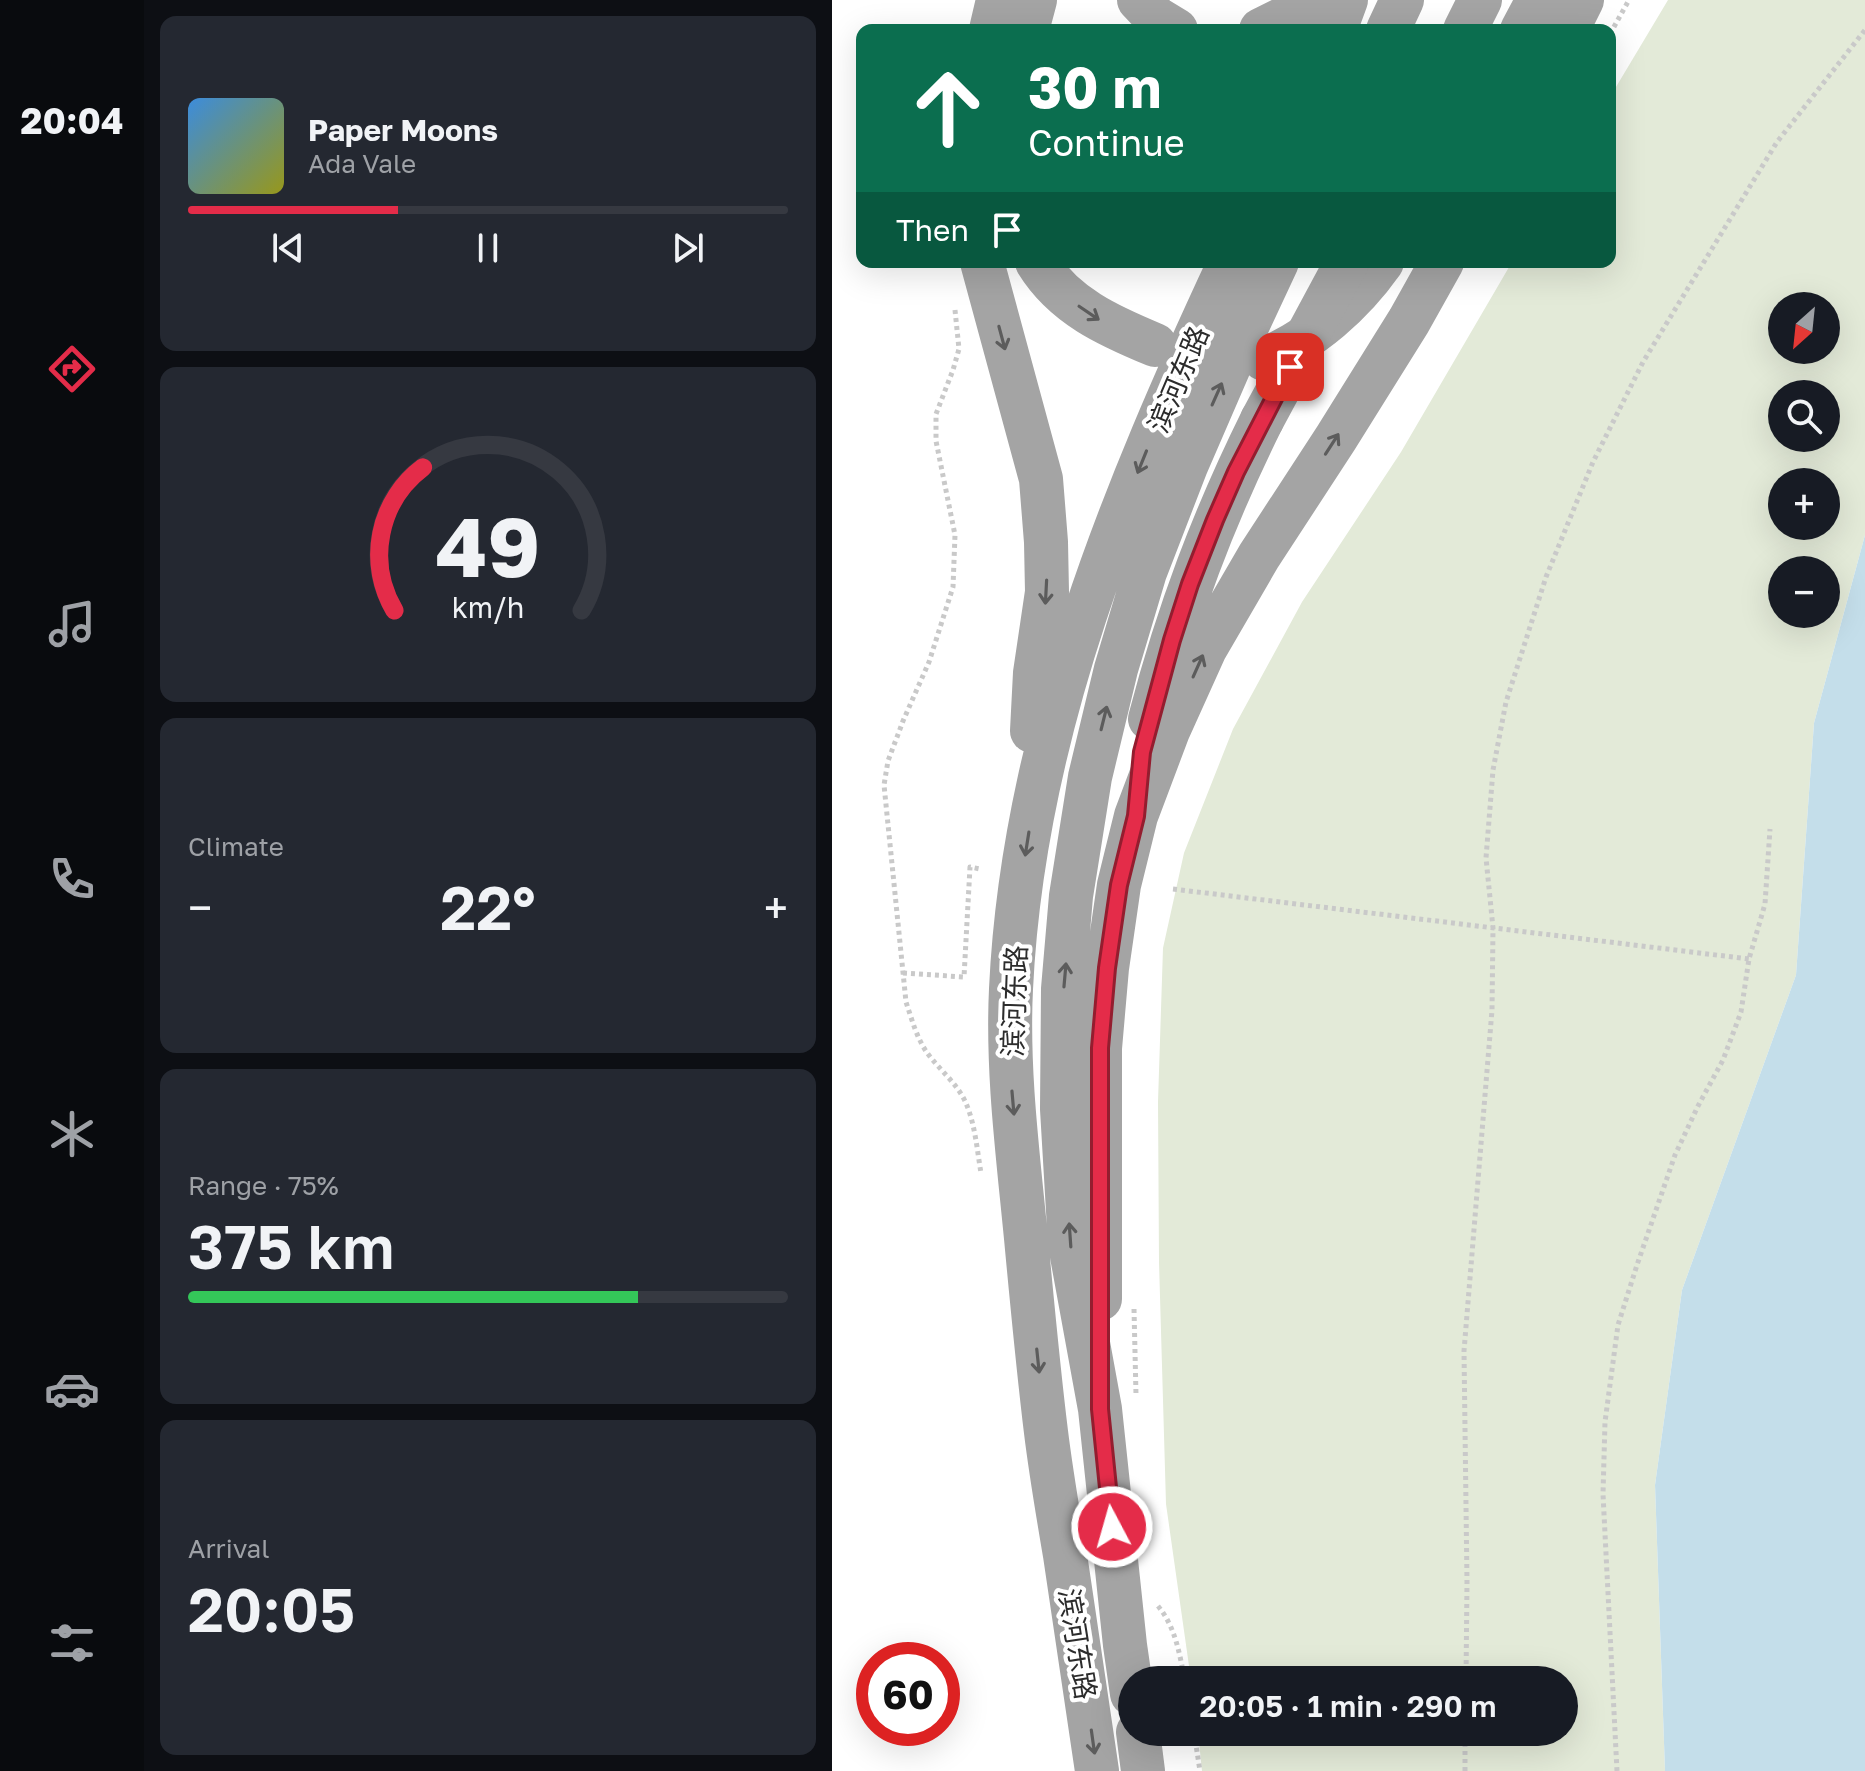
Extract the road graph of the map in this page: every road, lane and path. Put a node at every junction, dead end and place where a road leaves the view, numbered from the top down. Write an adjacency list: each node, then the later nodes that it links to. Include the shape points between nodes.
1 (998, 0): 11 (main road)
2 (1035, 0): 12 (main road)
3 (1139, 0): 13 (main road)
4 (1309, 0): 14 (main road)
5 (1346, 0): 15 (main road)
6 (1402, 0): 16 (main road)
7 (1480, 0): 17 (main road)
8 (1538, 0): 18 (main road)
9 (1582, 0): 19 (main road)
10 (1629, 0): 20 (path)
11 (992, 24)
12 (1029, 24)
13 (1166, 24)
14 (1273, 24)
15 (1337, 24)
16 (1391, 24)
17 (1468, 24)
18 (1525, 24)
19 (1570, 24)
20 (1616, 24)
21 (1865, 30): 37 (path, via 1777,142 1643,362 1593,462 1546,577 1506,702 1493,770 1486,858)
22 (984, 268): 32 (main road, one-way to 32, via 1041,479 1047,592 1035,673 1032,732)
23 (1041, 268): 30 (main road, one-way to 30, via 1066,297 1095,318)
24 (1227, 268): 32 (main road, 滨河东路, one-way to 32, via 1176,377 1104,557)
25 (1274, 268): 42 (main road, 滨河东路, one-way to 25, via 1070,1245 1062,1109 1063,989 1071,896 1090,777 1145,572)
26 (1344, 268): 33 (main road, bridge, via 1262,420 1190,584 1142,752)
27 (1378, 268): 31 (main road, via 1303,341)
28 (1439, 268): 33 (main road, one-way to 28, via 1205,649)
29 (958, 328): 39 (path, via 959,349 936,414 936,441 955,535 953,587 888,761 884,785)
30 (1155, 345)
31 (1264, 359)
32 (1037, 788): 48 (main road, 滨河东路, one-way to 48, via 1012,975 1012,1083 1046,1434)
33 (1136, 816): 42 (main road, via 1119,885 1100,1048)
34 (1770, 829): 38 (path, via 1765,904)
35 (980, 869): 39 (path, via 970,867 964,977)
36 (1173, 889): 37 (path)
37 (1493, 928): 38 (path); 44 (path, via 1492,1010 1464,1351)
38 (1749, 959): 52 (path, via 1741,1012 1675,1155 1618,1325 1605,1422 1603,1494)
39 (903, 973): 40 (path, via 913,1026 964,1099)
40 (983, 1182)
41 (1134, 1304): 42 (path)
42 (1118, 1404): 43 (main road, 滨河东路)
43 (1128, 1666)
44 (1466, 1666)
45 (1140, 1746): 49 (main road)
46 (1196, 1746): 50 (path)
47 (1465, 1746): 51 (path)
48 (1097, 1771)
49 (1143, 1771)
50 (1200, 1771)
51 (1465, 1771)
52 (1617, 1771)

